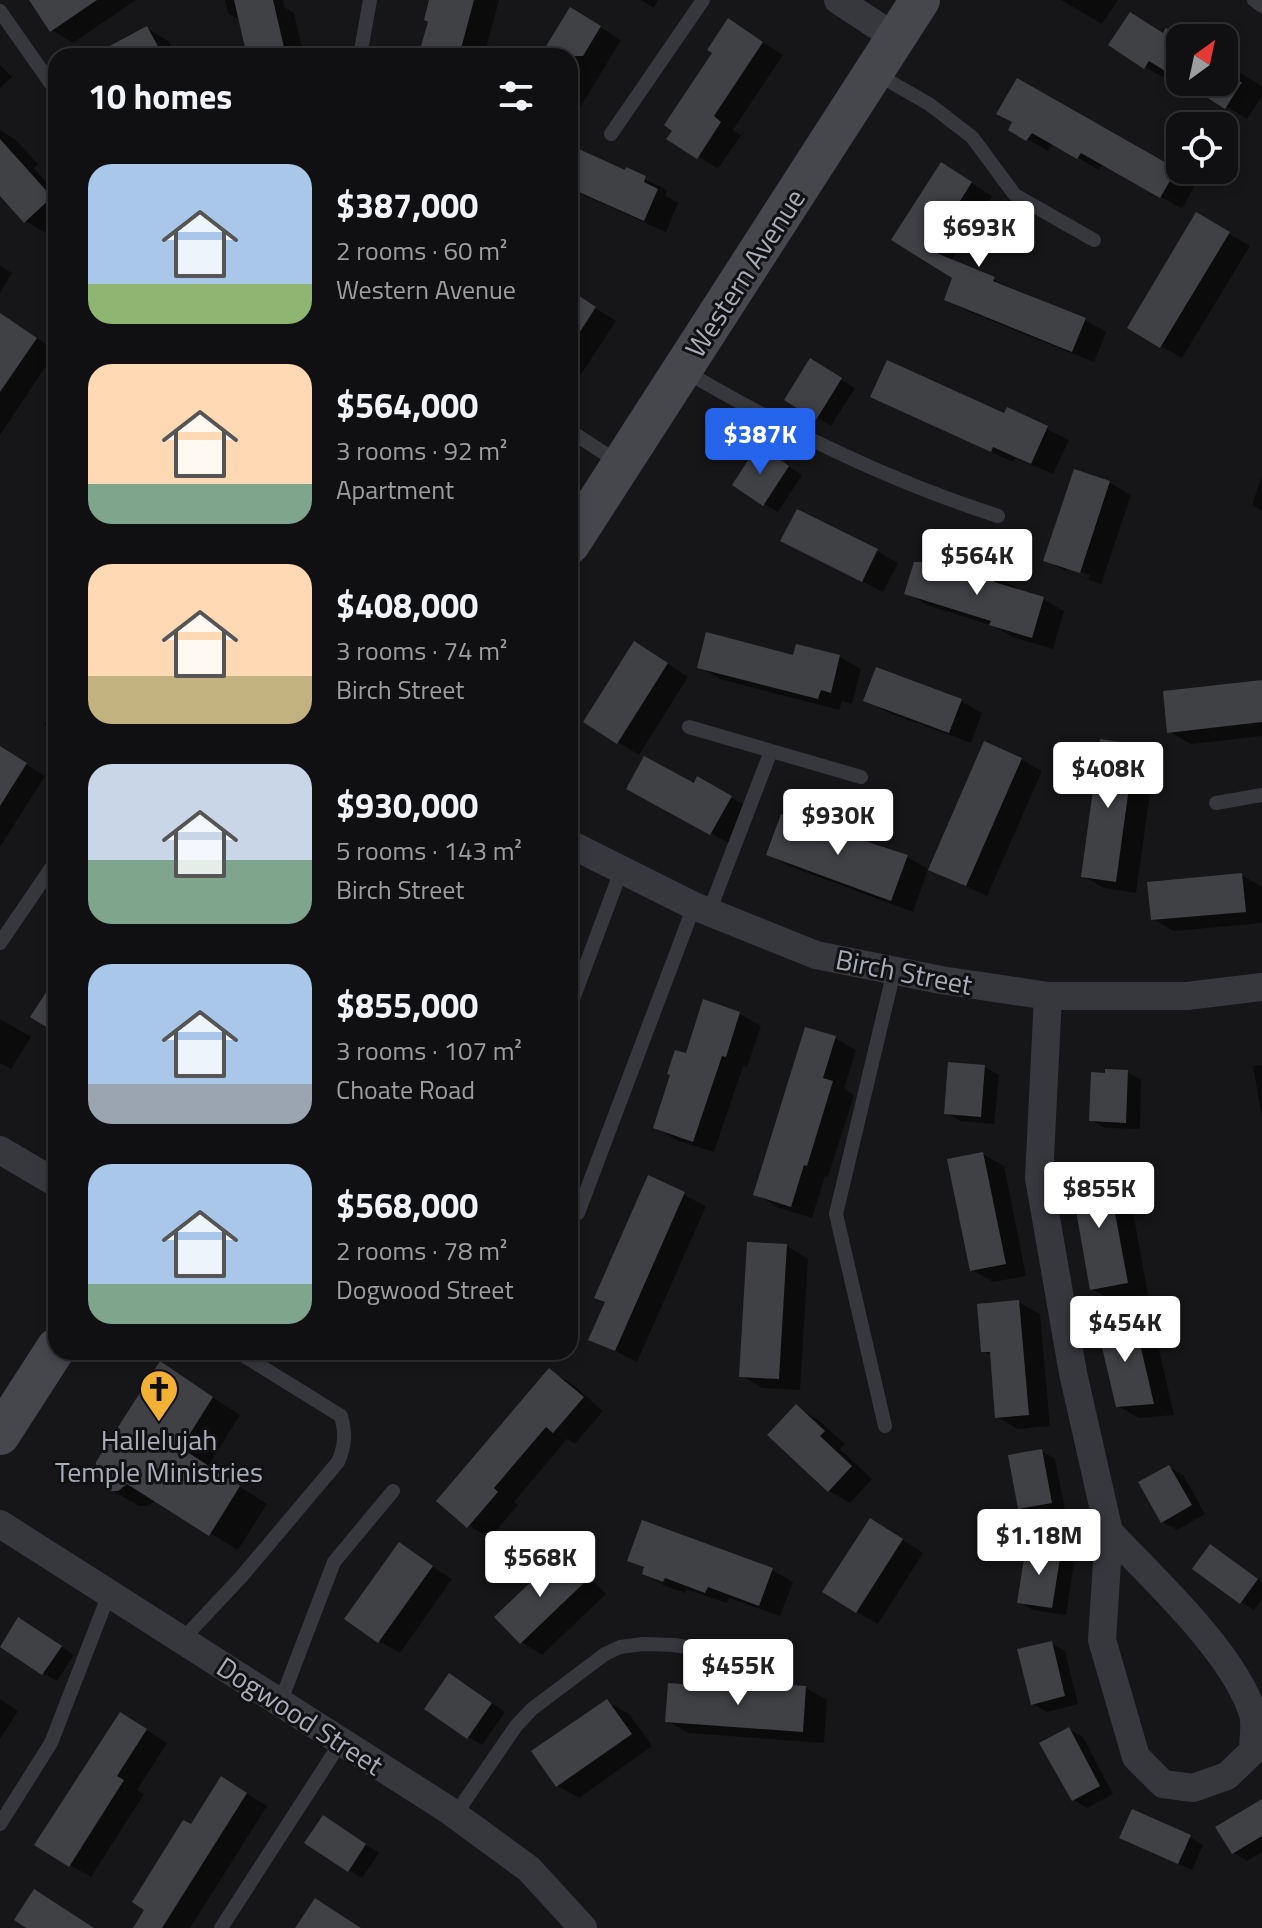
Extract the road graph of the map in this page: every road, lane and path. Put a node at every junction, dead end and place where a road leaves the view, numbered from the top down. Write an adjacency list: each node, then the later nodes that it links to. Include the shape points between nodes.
1 (370, 0): 9 (lane)
2 (703, 0): 12 (lane)
3 (838, 0): 8 (street)
4 (920, 0): 8 (main road, Western Avenue)
5 (1254, 0): 6 (lane)
6 (1262, 6)
7 (0, 11): 11 (lane)
8 (896, 38): 10 (main road, Western Avenue)
9 (361, 48)
10 (875, 72): 13 (lane, via 972,137 1015,195); 14 (main road, Western Avenue)
11 (48, 80)
12 (611, 134)
13 (1094, 240)
14 (683, 370): 16 (main road, Western Avenue); 17 (lane, via 842,456 932,495)
15 (578, 436): 16 (lane)
16 (622, 464): 18 (main road, Western Avenue)
17 (998, 516)
18 (578, 532)
19 (689, 727): 20 (lane)
20 (771, 751): 21 (lane); 27 (lane)
21 (861, 777)
22 (1262, 795): 23 (lane)
23 (1216, 803)
24 (578, 848): 25 (street, Birch Street)
25 (621, 871): 27 (street, Birch Street); 30 (lane)
26 (48, 873): 28 (lane)
27 (701, 909): 29 (street, Birch Street, via 816,955); 35 (lane)
28 (0, 943)
29 (894, 971): 32 (street, Birch Street); 38 (lane, via 836,1214)
30 (578, 986)
31 (1262, 987): 32 (street, Birch Street, via 1187,996)
32 (1048, 996): 42 (street, via 1039,1178 1073,1373)
33 (1, 1151): 34 (street)
34 (48, 1178)
35 (578, 1213)
36 (48, 1360): 39 (main road)
37 (251, 1360): 44 (lane, via 341,1416 344,1450 242,1576)
38 (885, 1426)
39 (0, 1435)
40 (393, 1491): 46 (lane, via 334,1562)
41 (0, 1524): 43 (street, Dogwood Street)
42 (1109, 1532): 42 (street, via 1102,1640 1136,1757 1163,1784 1193,1788 1227,1776 1253,1751 1254,1718 1241,1684 1183,1609)
43 (109, 1594): 44 (street, Dogwood Street); 49 (lane, via 51,1743)
44 (182, 1640): 46 (street, Dogwood Street)
45 (743, 1656): 48 (lane, via 643,1644 605,1654 516,1726)
46 (280, 1703): 47 (street, Dogwood Street)
47 (341, 1742): 48 (street, Dogwood Street); 50 (lane)
48 (455, 1815): 51 (street, Dogwood Street, via 529,1869)
49 (0, 1824)
50 (221, 1928)
51 (583, 1928)

